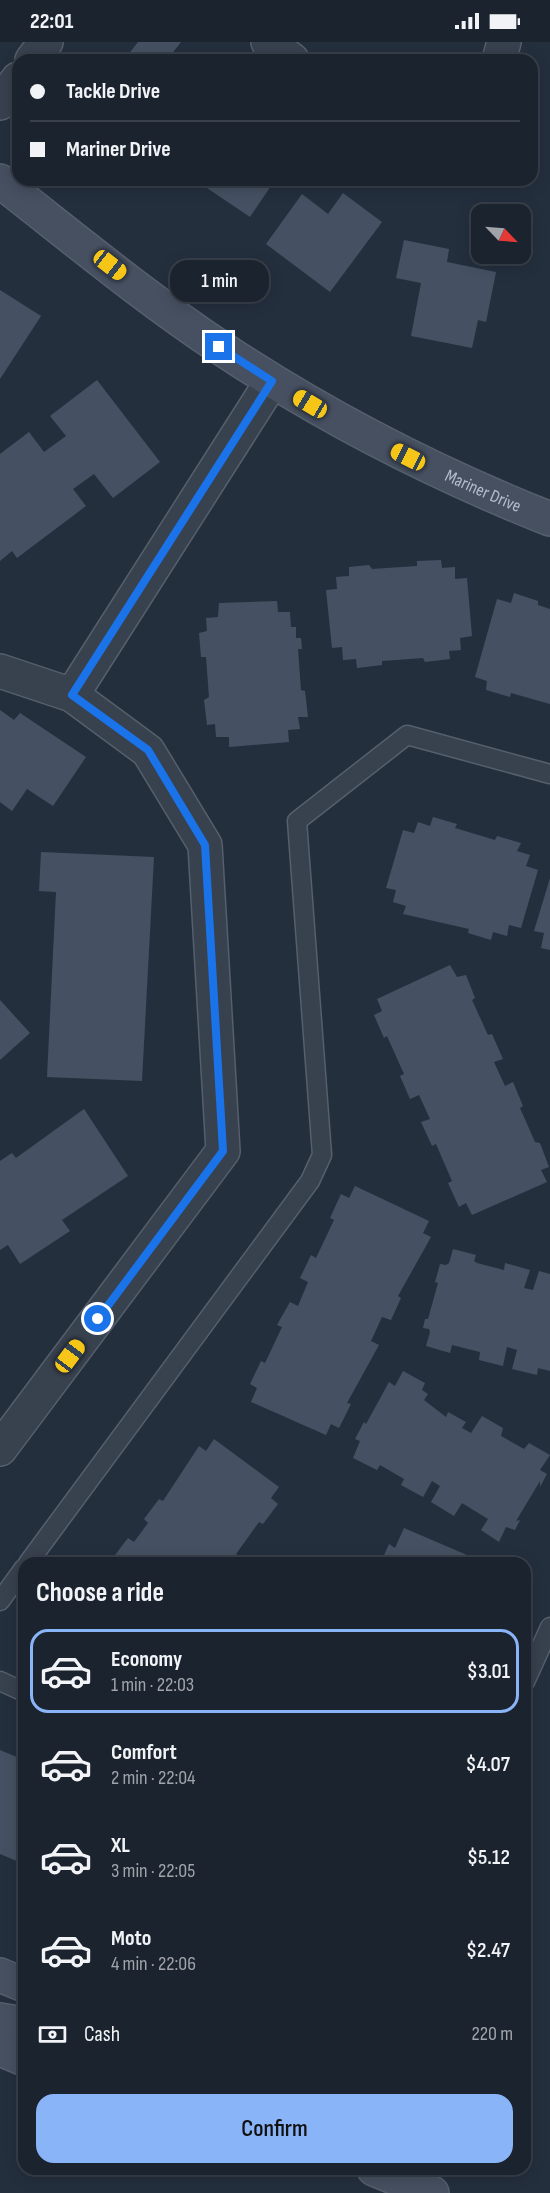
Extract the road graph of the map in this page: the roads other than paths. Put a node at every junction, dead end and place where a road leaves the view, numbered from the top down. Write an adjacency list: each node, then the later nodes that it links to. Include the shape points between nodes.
1 (46, 42): 3 (street)
2 (268, 42): 4 (street)
3 (37, 54)
4 (284, 54)
5 (12, 87): 6 (street)
6 (0, 103)
7 (0, 181): 8 (street, Mariner Drive, via 190,326)
8 (272, 381): 9 (street, Mariner Drive, via 428,468); 11 (street)
9 (550, 519)
10 (0, 671): 11 (street)
11 (72, 695): 13 (street, via 148,750 205,845 223,1151)
12 (550, 774): 14 (lane, via 407,735 297,821 321,1155 310,1181)
13 (0, 1449)
14 (32, 1557)
15 (18, 1576): 16 (lane)
16 (0, 1601)
17 (550, 1627): 18 (lane)
18 (531, 1669)
19 (0, 1682): 20 (lane)
20 (18, 1690)
21 (0, 1975): 22 (street)
22 (18, 1982)
23 (0, 2020): 24 (street)
24 (18, 2023)
25 (0, 2049): 26 (street)
26 (18, 2056)
27 (388, 2175): 28 (street)
28 (432, 2193)

